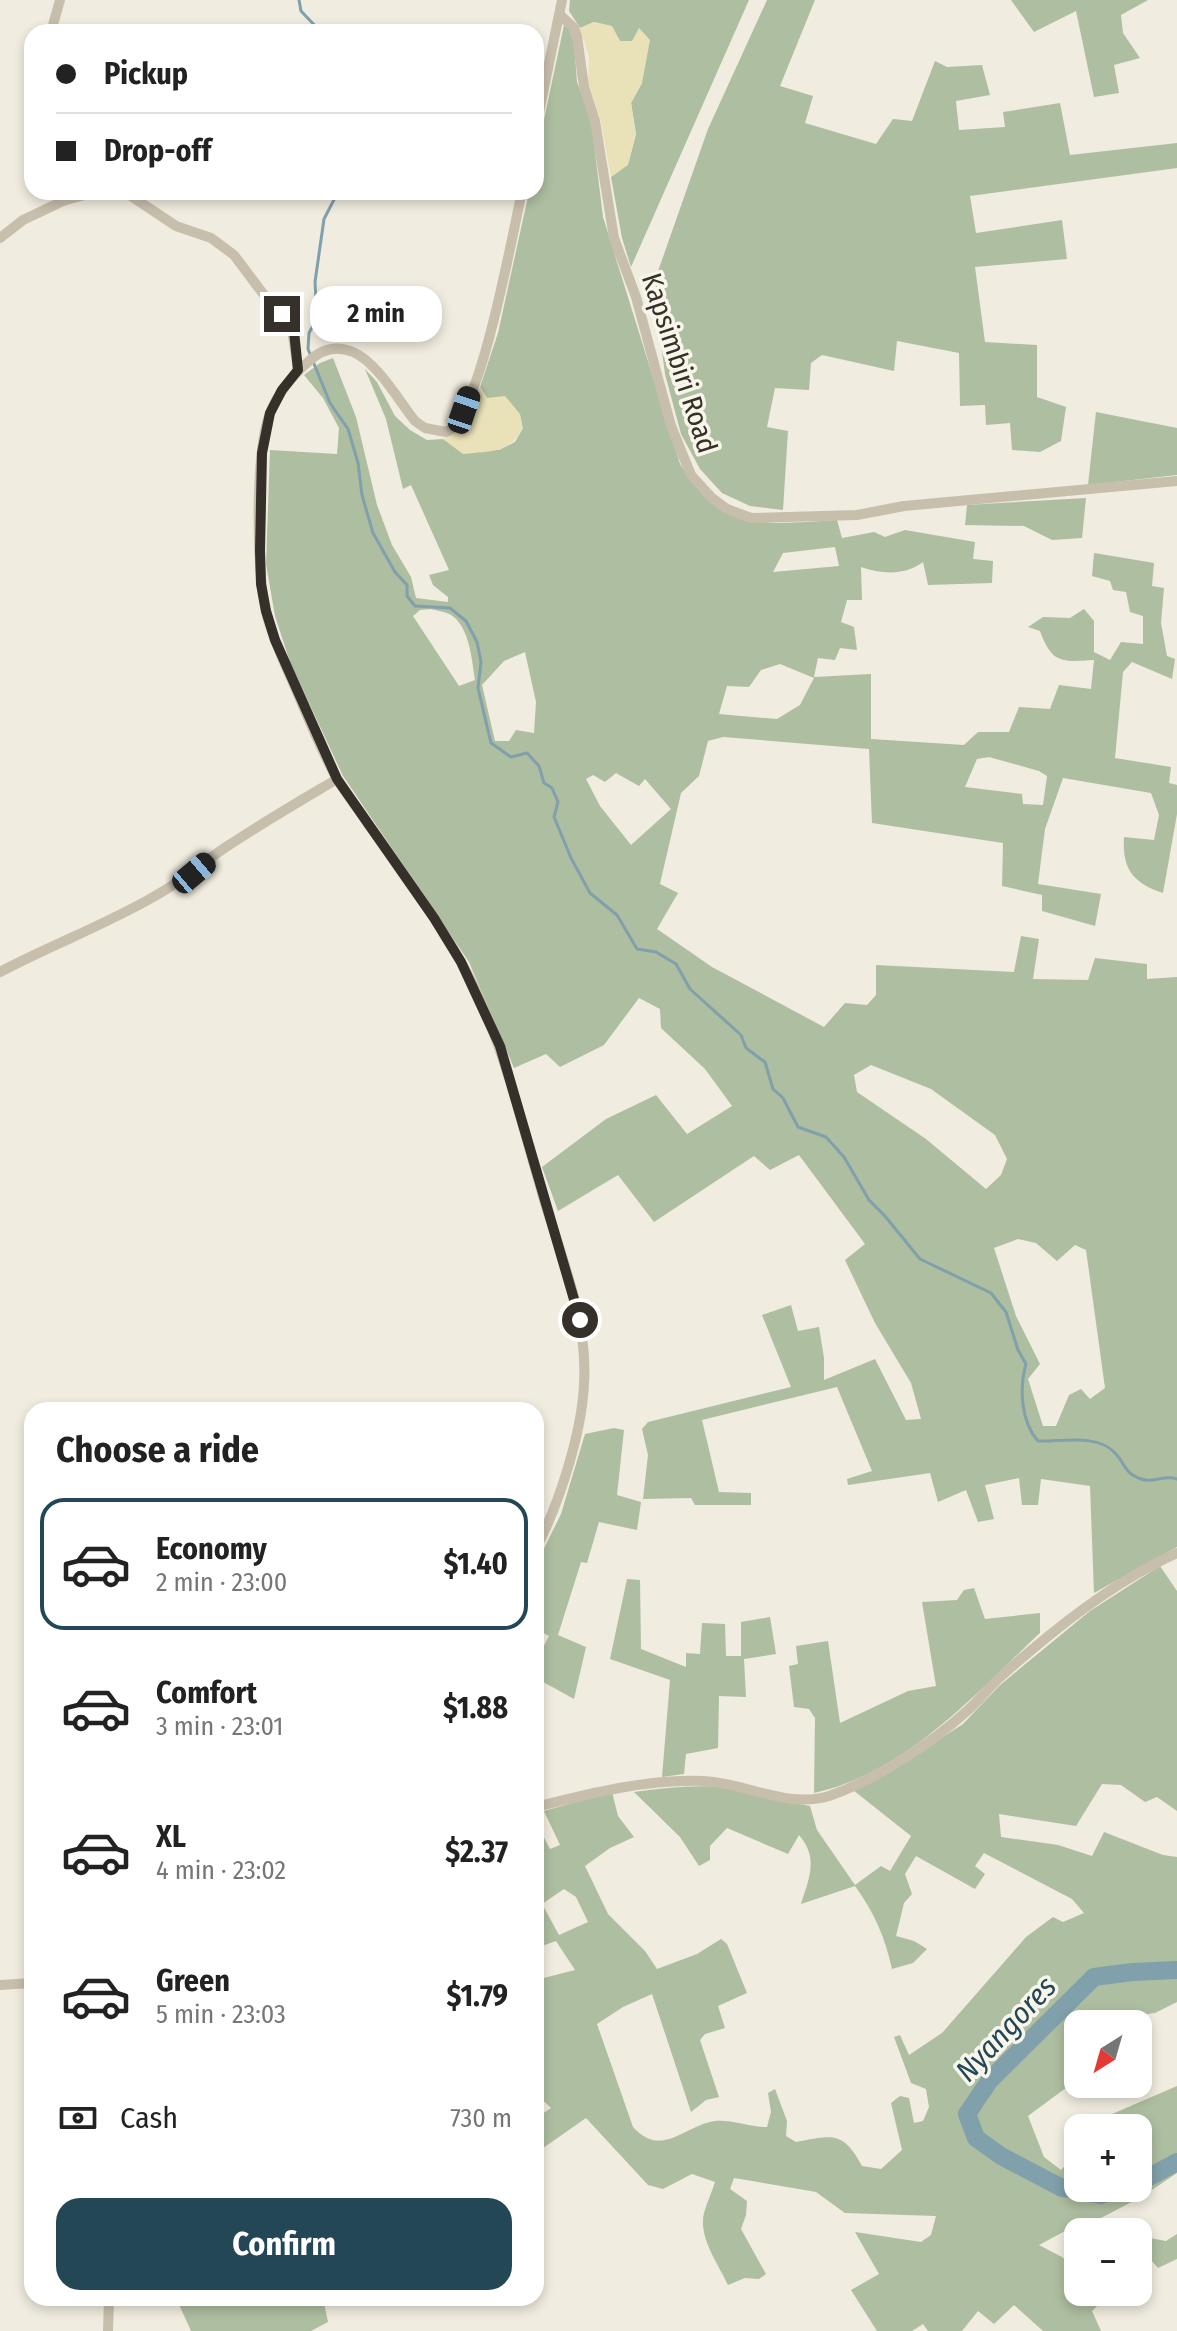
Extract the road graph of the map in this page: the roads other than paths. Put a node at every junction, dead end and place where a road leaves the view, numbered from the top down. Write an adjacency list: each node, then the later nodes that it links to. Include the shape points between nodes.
1 (60, 0): 4 (street)
2 (562, 0): 3 (street)
3 (560, 15): 5 (street); 11 (street, Kapsimbiri Road, via 577,36 614,238 671,426 691,475 712,498 739,516 788,518)
4 (53, 24)
5 (544, 90)
6 (55, 200): 9 (street)
7 (137, 200): 10 (street, via 176,226 226,247 291,323)
8 (520, 200): 10 (street, via 483,359 452,429 438,432 415,421 373,366 354,352 328,348)
9 (0, 238)
10 (302, 367): 12 (street, via 282,390 265,431 261,584 275,640)
11 (1177, 481)
12 (337, 779): 13 (street, via 157,896); 14 (street, via 434,918 479,998 500,1046 569,1276 580,1320 584,1384 562,1483)
13 (0, 972)
14 (544, 1528)
15 (1177, 1553): 16 (street, via 1095,1600 919,1747 831,1795 806,1802 705,1781 618,1786)
16 (544, 1805)
17 (24, 1984): 18 (street)
18 (0, 1985)
19 (109, 2306): 20 (street)
20 (108, 2331)

